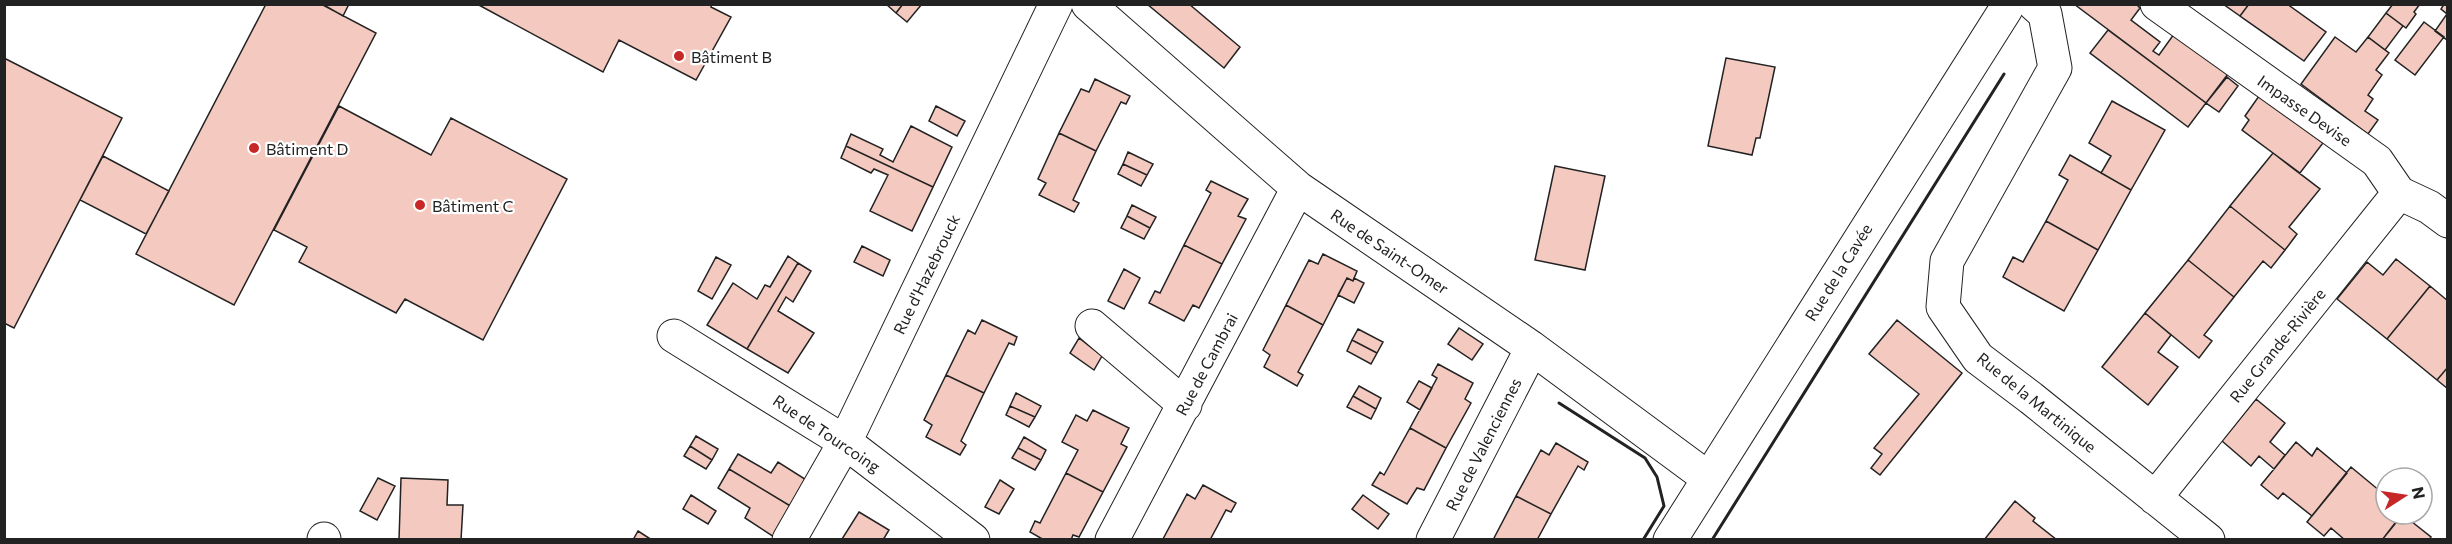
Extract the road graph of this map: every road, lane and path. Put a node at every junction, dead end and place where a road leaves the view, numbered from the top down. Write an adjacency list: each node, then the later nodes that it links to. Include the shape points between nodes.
1 (1056, 4): 13 (street, Rue d'Hazebrouck)
2 (1088, 4): 6 (street, Rue de Saint-Omer)
3 (2006, 4): 14 (street, Rue de la Cavée)
4 (2034, 4): 15 (street, Rue de la Martinique, via 2044,14 2055,68 1947,261 1943,306 1978,358)
5 (2157, 4): 7 (street, Impasse Devise, via 2377,161)
6 (1298, 188): 11 (street, Rue de Saint-Omer); 12 (street, Rue de Cambrai)
7 (2399, 193): 8 (street); 15 (street, Rue Grande-Rivière)
8 (2448, 221)
9 (1092, 326): 12 (street)
10 (674, 336): 13 (street, Rue de Tourcoing)
11 (1532, 348): 14 (street, Rue de Saint-Omer); 19 (street, Rue de Valenciennes)
12 (1185, 405): 18 (street, Rue de Cambrai)
13 (845, 442): 16 (street, Rue d'Hazebrouck); 17 (street, Rue de Tourcoing)
14 (1708, 478): 20 (street, Rue de la Cavée)
15 (2156, 498): 21 (street, Rue de la Martinique)
16 (789, 540)
17 (973, 540)
18 (1112, 540)
19 (1433, 540)
20 (1670, 540)
21 (2208, 540)

